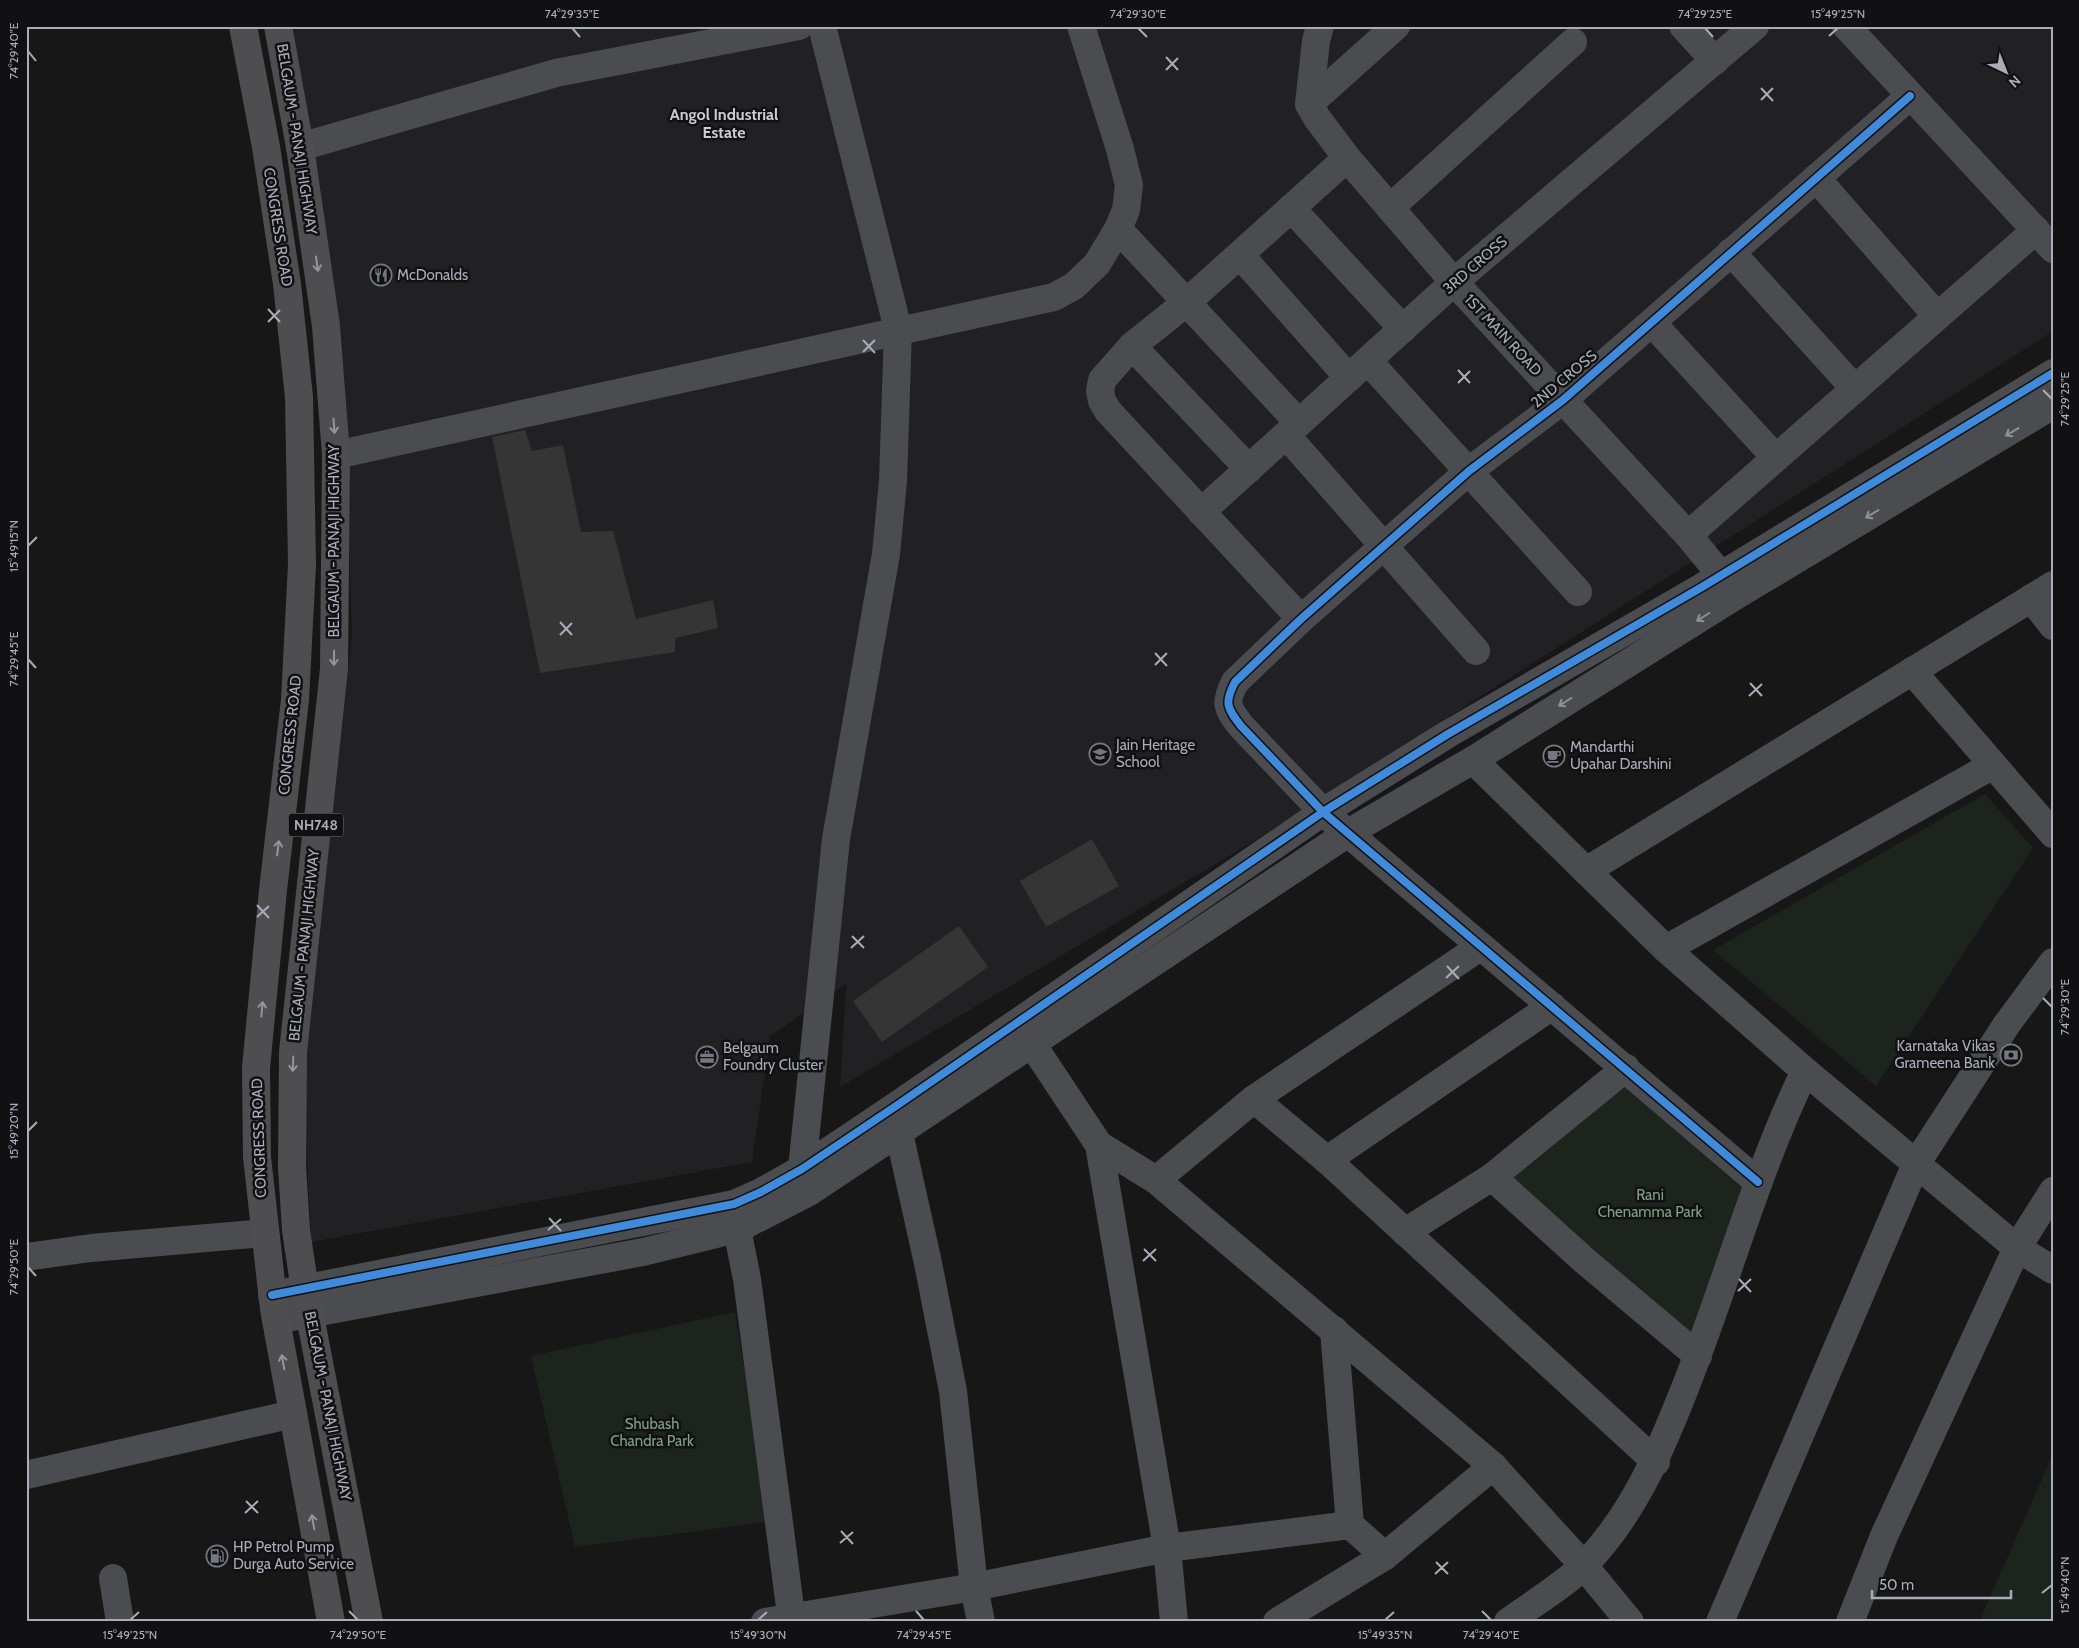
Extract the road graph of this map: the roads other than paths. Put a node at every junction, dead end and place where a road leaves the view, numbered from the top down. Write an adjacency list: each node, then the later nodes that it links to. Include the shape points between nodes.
1 (242, 26): 76 (highway, CONGRESS ROAD / NH748, one-way to 1, via 257,1158 256,1068 295,700 302,564 299,397 287,284 266,147)
2 (278, 26): 15 (highway, BELGAUM - PANAJI HIGHWAY / NH748)
3 (799, 26): 15 (street, via 556,73)
4 (822, 26): 28 (street)
5 (1081, 26): 20 (street, via 1120,149 1128,185 1126,210)
6 (1320, 26): 14 (street)
7 (1396, 26): 14 (street)
8 (1683, 26): 12 (street)
9 (1755, 26): 12 (street, 3RD CROSS)
10 (1846, 26): 13 (street)
11 (1573, 42): 19 (street)
12 (1715, 61): 24 (street, 3RD CROSS)
13 (1910, 96): 17 (street, 2ND CROSS); 21 (street)
14 (1310, 104): 16 (street, 1ST MAIN ROAD)
15 (300, 147): 37 (highway, BELGAUM - PANAJI HIGHWAY / NH748, one-way to 37, via 326,326)
16 (1348, 158): 18 (street); 19 (street, 1ST MAIN ROAD)
17 (1816, 178): 22 (street, 2ND CROSS); 26 (street)
18 (1291, 208): 23 (street); 29 (street)
19 (1390, 208): 24 (street, 1ST MAIN ROAD)
20 (1118, 229): 25 (street); 28 (street, via 1097,264 1074,286 1054,296)
21 (2044, 239): 26 (street)
22 (1731, 252): 27 (street, 2ND CROSS); 33 (street)
23 (1240, 255): 25 (street); 31 (street)
24 (1454, 282): 29 (street, 3RD CROSS); 34 (street, 1ST MAIN ROAD)
25 (1187, 302): 30 (street); 36 (street)
26 (1938, 316): 33 (street)
27 (1652, 323): 34 (street, 2ND CROSS); 38 (street)
28 (898, 329): 37 (street); 70 (street, via 886,554 836,839)
29 (1403, 329): 31 (street, 3RD CROSS)
30 (1132, 346): 39 (street); 41 (street, via 1102,380 1102,401)
31 (1358, 370): 36 (street, 3RD CROSS); 40 (street)
32 (2053, 373): 44 (street)
33 (1855, 389): 38 (street)
34 (1563, 400): 40 (street, 2ND CROSS); 42 (street, 1ST MAIN ROAD)
35 (2049, 416): 44 (street, one-way to 44)
36 (1292, 429): 39 (street, 3RD CROSS); 43 (street)
37 (336, 455): 80 (highway, BELGAUM - PANAJI HIGHWAY / NH748, one-way to 80, via 334,669 293,1061 292,1167 296,1230)
38 (1776, 458): 42 (street)
39 (1249, 469): 41 (street, 3RD CROSS)
40 (1469, 471): 43 (street, 2ND CROSS); 46 (street)
41 (1201, 512): 47 (street)
42 (1688, 535): 44 (street, 1ST MAIN ROAD)
43 (1385, 546): 47 (street, 2ND CROSS); 49 (street)
44 (1729, 586): 51 (street, one-way to 51); 53 (street, via 1448,734)
45 (2042, 591): 48 (street); 50 (street)
46 (1578, 592)
47 (1301, 619): 53 (street, 2ND CROSS, via 1235,682 1228,695 1230,711)
48 (2053, 626)
49 (1476, 651)
50 (1912, 671): 52 (street); 56 (street)
51 (1473, 760): 54 (street); 56 (street)
52 (1993, 766): 55 (street); 58 (street)
53 (1323, 812): 54 (street); 70 (street, via 896,1106)
54 (1348, 833): 57 (street); 61 (street)
55 (2053, 834)
56 (1586, 872): 58 (street)
57 (1480, 947): 60 (street); 64 (street)
58 (1666, 949): 63 (street)
59 (2053, 962): 68 (street, via 2007,1024)
60 (1552, 1006): 62 (street); 67 (street)
61 (1032, 1044): 65 (street); 66 (street)
62 (1626, 1068): 69 (street); 72 (street)
63 (1805, 1071): 68 (street); 72 (street, via 1780,1123)
64 (1254, 1098): 67 (street); 71 (street)
65 (899, 1133): 70 (street); 93 (street, via 953,1391)
66 (1099, 1145): 71 (street); 89 (street)
67 (1327, 1160): 75 (street)
68 (1916, 1164): 77 (street); 104 (street)
69 (1492, 1177): 75 (street); 83 (street)
70 (805, 1180): 74 (street); 80 (street, via 734,1204)
71 (1156, 1180): 82 (street)
72 (1758, 1182): 83 (street)
73 (2053, 1191): 77 (street)
74 (737, 1229): 80 (street, via 643,1252); 94 (street, via 747,1279)
75 (1405, 1232): 85 (street)
76 (265, 1233): 78 (street); 81 (highway, CONGRESS ROAD / NH748)
77 (2017, 1248): 79 (street); 105 (street, via 1884,1536)
78 (26, 1257)
79 (2053, 1270)
80 (308, 1303): 81 (street); 97 (highway, BELGAUM - PANAJI HIGHWAY / NH748)
81 (274, 1308): 84 (highway, CONGRESS ROAD / NH748, one-way to 81)
82 (1334, 1330): 86 (street); 88 (street)
83 (1698, 1356): 85 (street)
84 (293, 1414): 87 (street); 96 (highway, CONGRESS ROAD / NH748, one-way to 84)
85 (1656, 1462): 91 (street, via 1612,1532)
86 (1493, 1466): 90 (street); 91 (street)
87 (26, 1475)
88 (1350, 1525): 89 (street); 90 (street)
89 (1167, 1548): 93 (street); 100 (street)
90 (1385, 1556): 101 (street)
91 (1584, 1566): 102 (street); 103 (street)
92 (113, 1578): 95 (street)
93 (974, 1587): 94 (street); 99 (street)
94 (792, 1619): 98 (street)
95 (120, 1622)
96 (331, 1622)
97 (369, 1622)
98 (765, 1622)
99 (981, 1622)
100 (1174, 1622)
101 (1277, 1622)
102 (1508, 1622)
103 (1630, 1622)
104 (1720, 1622)
105 (1850, 1622)

